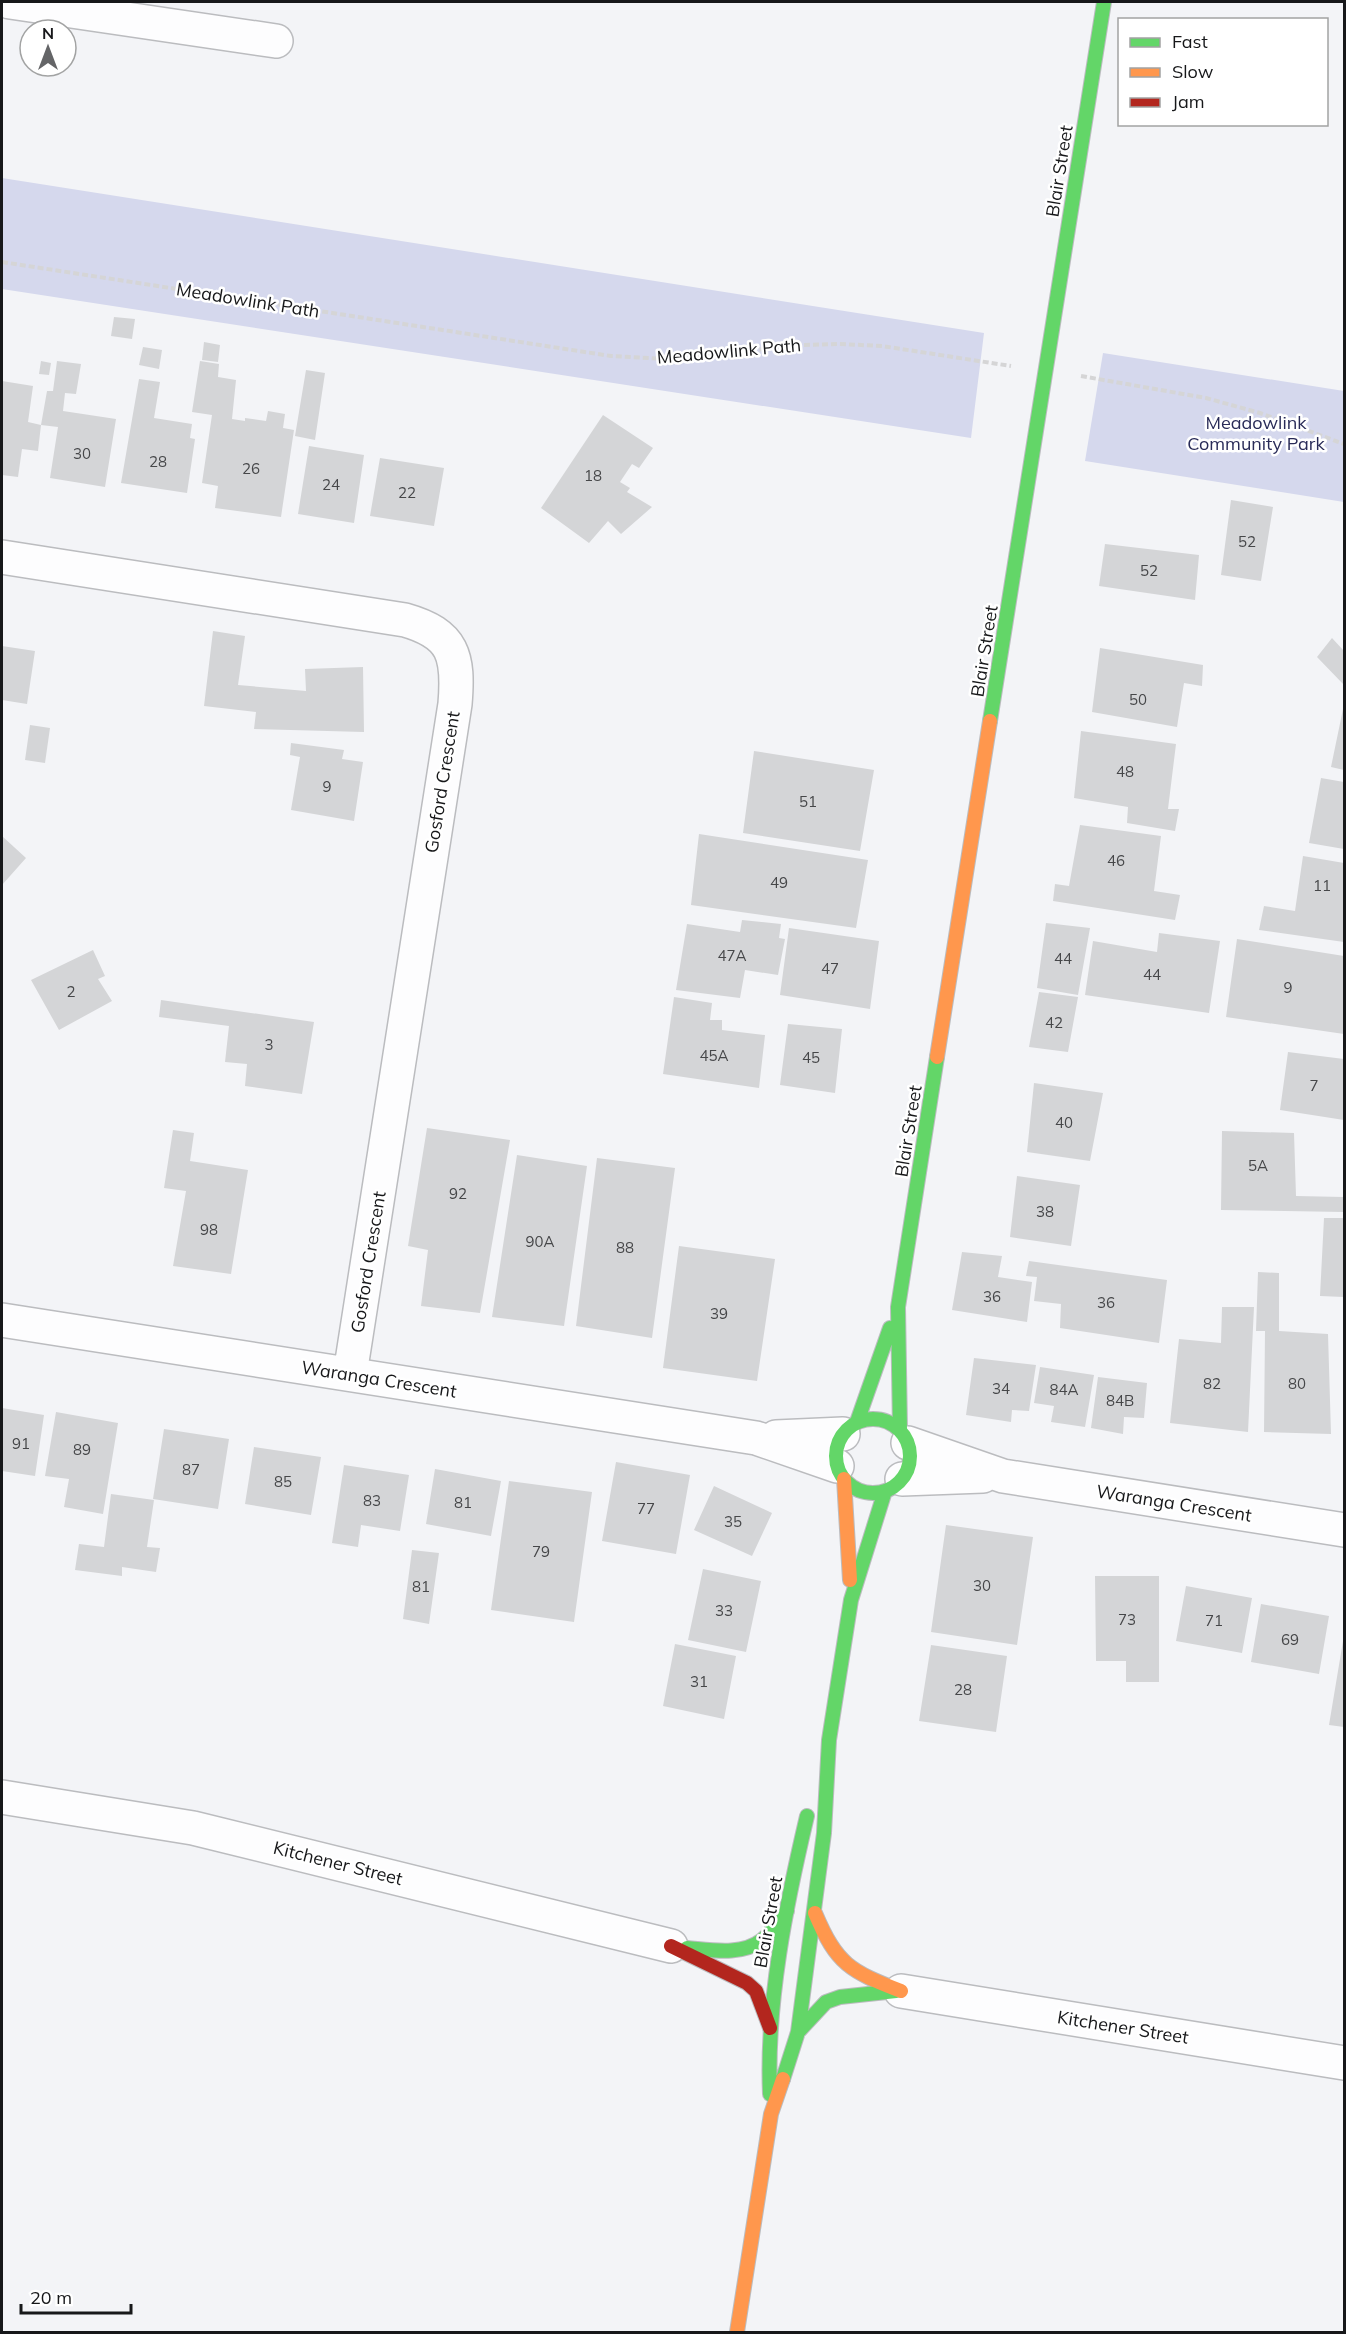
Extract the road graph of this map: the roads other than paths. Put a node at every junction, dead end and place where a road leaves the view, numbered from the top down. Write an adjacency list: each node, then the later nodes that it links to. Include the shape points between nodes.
1 (10, 2): 3 (street)
2 (1104, 2): 5 (street, Blair Street)
3 (276, 41)
4 (2, 557): 7 (street, Gosford Crescent, via 405,620 426,626 451,650 456,664 455,704)
5 (898, 1307): 8 (street, Blair Street); 9 (street, Blair Street)
6 (2, 1320): 7 (street, Waranga Crescent)
7 (350, 1374): 10 (street, Waranga Crescent)
8 (850, 1428): 9 (street, via 880,1419 891,1423); 10 (street, Waranga Crescent); 11 (street, via 837,1444)
9 (904, 1436): 12 (street, Waranga Crescent); 13 (street, via 910,1461)
10 (756, 1438): 11 (street, Waranga Crescent)
11 (841, 1473): 13 (street, via 863,1492 874,1493); 15 (street, Blair Street)
12 (1003, 1476): 13 (street, Waranga Crescent); 14 (street, Waranga Crescent)
13 (894, 1485): 15 (street, Blair Street)
14 (1344, 1530)
15 (851, 1600): 16 (street, Blair Street)
16 (829, 1740): 18 (street, Blair Street, via 806,1819); 19 (street, Blair Street)
17 (2, 1797): 20 (street, Kitchener Street, via 204,1830)
18 (787, 1911): 20 (street, via 767,1936 747,1948 720,1951); 22 (street, Blair Street)
19 (815, 1913): 21 (street, via 826,1943 845,1965); 23 (street, Blair Street)
20 (670, 1946): 22 (street, via 747,1983 756,1992)
21 (901, 1991): 23 (street, via 826,2002); 24 (street, Kitchener Street)
22 (770, 2028): 25 (street, Blair Street)
23 (798, 2032): 25 (street, Blair Street)
24 (1344, 2063)
25 (771, 2114): 26 (street, Blair Street)
26 (737, 2332)

